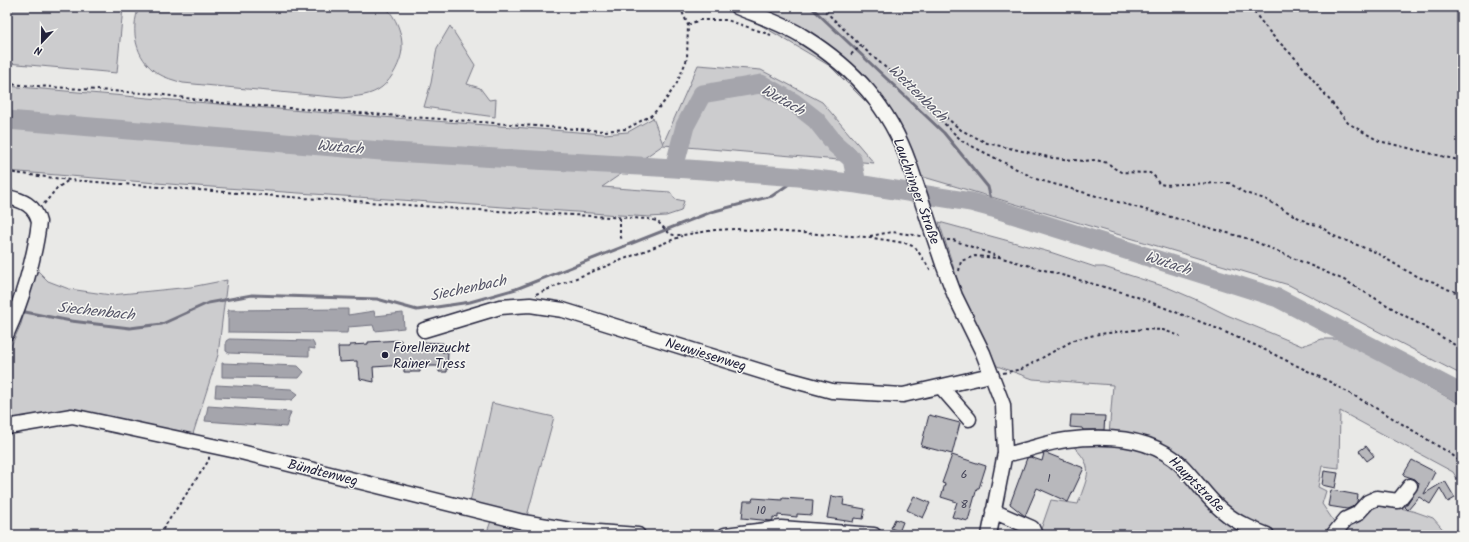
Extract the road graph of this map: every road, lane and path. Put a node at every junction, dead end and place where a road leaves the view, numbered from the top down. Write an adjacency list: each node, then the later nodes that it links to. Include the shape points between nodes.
1 (680, 7): 5 (path)
2 (737, 7): 8 (street, Lauchringer Straße, via 803,36)
3 (822, 7): 7 (path)
4 (1250, 7): 11 (path, via 1348,123 1379,141)
5 (688, 25): 6 (path, via 699,20 727,20); 10 (path, via 687,60 677,83 665,101 652,116 626,129 604,131 221,103 157,94)
6 (774, 36)
7 (861, 46): 8 (path); 9 (path)
8 (841, 64): 19 (street, Lauchringer Straße, bridge, via 863,84 894,127 909,163)
9 (903, 83): 21 (path, via 912,87 961,130 987,143 1053,158 1096,160 1108,163 1121,172 1150,173 1159,184 1165,185 1229,183 1306,222 1320,226 1334,236 1375,252 1421,278); 26 (path, via 962,141 1036,179 1249,239 1344,280)
10 (7, 84)
11 (1462, 161)
12 (7, 172): 13 (path)
13 (70, 180): 15 (path, via 57,188); 16 (path, via 460,209)
14 (7, 197): 15 (street, via 22,200)
15 (37, 214): 24 (street, via 38,231 28,272)
16 (620, 218): 17 (path, via 648,219 657,222 670,234); 18 (path)
17 (683, 235): 19 (path, via 735,229 867,237 916,247); 22 (path)
18 (622, 240)
19 (938, 269): 27 (street, Lauchringer Straße, via 955,296 983,353)
20 (958, 275): 33 (path, via 961,261 975,256 1002,258 1132,295 1257,346 1330,382 1386,414)
21 (1462, 294)
22 (530, 296)
23 (424, 330): 28 (street, Neuwiesenweg, via 500,307 530,305 563,310 832,391 903,395)
24 (7, 333)
25 (1180, 336): 27 (path, via 1163,330 1144,329 1099,334 1074,340 1022,369)
26 (1462, 349)
27 (990, 375): 28 (street, Neuwiesenweg); 32 (street, via 1003,405)
28 (941, 387): 29 (street)
29 (969, 419)
30 (7, 427): 31 (street, Bündtenweg, via 72,416)
31 (209, 445): 37 (path, via 209,460 160,532); 38 (street, Bündtenweg, via 523,522 571,530)
32 (1005, 453): 35 (street); 43 (street, Hauptstraße, via 1066,440 1105,438 1139,442 1168,454 1223,512)
33 (1462, 463)
34 (1410, 486): 44 (street, via 1398,501 1377,498 1368,502 1357,514 1346,519)
35 (993, 511): 41 (street); 42 (street, via 1032,528)
36 (762, 533): 39 (street); 40 (street, via 781,528)
37 (162, 535)
38 (638, 535)
39 (725, 535)
40 (874, 535)
41 (988, 535)
42 (1035, 535)
43 (1267, 535)
44 (1333, 535)

